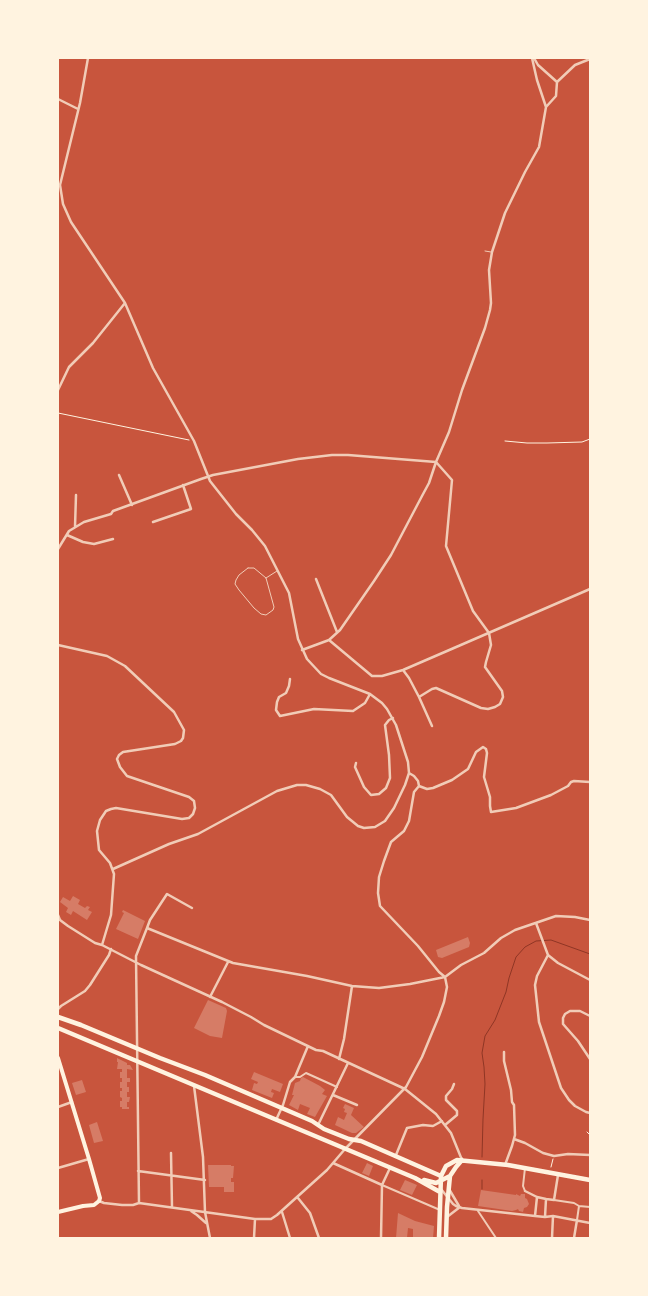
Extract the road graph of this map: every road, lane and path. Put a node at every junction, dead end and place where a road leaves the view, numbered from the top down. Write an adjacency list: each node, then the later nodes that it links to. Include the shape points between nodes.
1 (88, 58): 7 (street)
2 (533, 58): 4 (street); 6 (street)
3 (590, 59): 4 (street, via 575,65)
4 (557, 82): 6 (street, via 556,96)
5 (58, 99): 7 (street)
6 (546, 107): 9 (street, via 539,147 505,213)
7 (78, 109): 10 (street, via 60,185 63,204)
8 (485, 251): 9 (lane)
9 (492, 252): 16 (street, via 490,310)
10 (125, 303): 11 (street, via 69,367); 14 (street, via 153,368)
11 (58, 390)
12 (58, 413): 14 (path)
13 (590, 438): 15 (path, via 586,441)
14 (194, 441): 18 (street)
15 (505, 441)
16 (436, 462): 18 (street, via 332,455); 31 (street, via 429,483 391,555); 32 (street, via 452,480 446,546 473,610)
17 (119, 475): 21 (street)
18 (208, 477): 19 (street); 27 (street, via 261,541)
19 (183, 485): 21 (street); 22 (street, via 191,509)
20 (76, 495): 23 (street)
21 (132, 505): 23 (street)
22 (153, 522)
23 (75, 527): 24 (street)
24 (67, 535): 25 (street, via 94,544); 26 (street)
25 (113, 539)
26 (58, 549)
27 (278, 571): 28 (lane); 35 (street, via 289,593)
28 (266, 578): 28 (lane, via 254,568 248,568 239,575 235,584 254,608 266,615 274,610)
29 (316, 579): 31 (street)
30 (590, 590): 32 (street)
31 (337, 632): 33 (street)
32 (489, 633): 36 (street); 39 (street, via 491,645 485,667 502,690 500,704 481,708 436,688)
33 (329, 640): 35 (street); 36 (street, via 372,676)
34 (58, 645): 46 (street, via 107,656 125,666 174,712 184,730 183,738 175,744 130,750 119,755 118,761 127,776 189,797 195,808 189,818 182,819 116,808 106,811 100,820 97,842)
35 (302, 650): 38 (street, via 321,674)
36 (403, 670): 39 (street)
37 (290, 679): 38 (street, via 290,686 277,702 276,710 280,716 314,709 352,711 365,703)
38 (370, 694): 40 (street, via 382,702)
39 (419, 697): 41 (street)
40 (393, 718): 42 (street, via 385,725 390,778 386,788 371,795 364,788); 43 (street)
41 (432, 726)
42 (356, 763)
43 (409, 773): 45 (street); 46 (street, via 394,808 385,821 375,827 358,826 331,795 320,789 297,785 276,790 198,834)
44 (590, 782): 45 (street, via 574,781 551,795 516,808 492,812 484,777 487,753 483,747 476,752 468,769 452,780 428,789)
45 (419, 786): 57 (street, via 414,792 409,821 404,831 391,842 379,876 378,893 380,906)
46 (113, 869): 52 (street, via 111,915)
47 (192, 908): 51 (street, via 167,894)
48 (58, 915): 52 (street, via 68,926)
49 (590, 920): 50 (street, via 556,916)
50 (536, 923): 54 (street); 57 (street, via 514,930)
51 (147, 928): 55 (street); 56 (street)
52 (102, 945): 53 (street)
53 (111, 949): 55 (street); 61 (street, via 85,991)
54 (548, 954): 58 (street); 86 (street, via 535,985 539,1022 561,1088 575,1106)
55 (136, 961): 60 (street); 66 (street)
56 (228, 962): 59 (street); 60 (street)
57 (445, 976): 59 (street, via 379,988); 80 (street, via 444,1002)
58 (590, 980)
59 (352, 986): 69 (street)
60 (210, 997): 65 (street)
61 (58, 1009)
62 (590, 1016): 70 (street, via 580,1010 570,1011 565,1014 563,1024)
63 (58, 1017): 66 (main road)
64 (58, 1028): 71 (main road)
65 (308, 1046): 69 (street); 75 (street)
66 (137, 1048): 71 (street); 73 (main road)
67 (504, 1052): 94 (street, via 514,1105)
68 (58, 1058): 74 (main road)
69 (340, 1058): 72 (street)
70 (590, 1060)
71 (137, 1061): 76 (main road); 109 (street)
72 (348, 1063): 79 (street); 80 (street)
73 (196, 1072): 76 (main road); 78 (main road); 85 (main road)
74 (60, 1073): 82 (main road)
75 (295, 1077): 79 (street, via 306,1073); 85 (street, via 290,1082)
76 (188, 1083): 78 (main road)
77 (454, 1084): 90 (street, via 446,1100 457,1115)
78 (194, 1085): 87 (main road); 115 (street)
79 (337, 1087): 81 (street)
80 (405, 1089): 88 (street); 95 (street)
81 (333, 1095): 83 (street); 89 (street)
82 (72, 1102): 84 (street); 102 (main road)
83 (357, 1105)
84 (58, 1107)
85 (281, 1109): 87 (street); 89 (main road)
86 (590, 1113)
87 (276, 1120): 96 (main road)
88 (442, 1121): 90 (street); 100 (street, via 433,1126 407,1129)
89 (318, 1125): 93 (main road)
90 (445, 1125): 103 (street)
91 (587, 1132): 92 (path)
92 (590, 1135)
93 (344, 1136): 95 (main road); 96 (main road, via 346,1141)
94 (514, 1139): 101 (street); 105 (street)
95 (355, 1140): 97 (street); 100 (main road)
96 (336, 1145): 97 (main road)
97 (345, 1149): 104 (street); 107 (main road)
98 (171, 1153): 112 (street)
99 (590, 1155): 101 (street)
100 (395, 1156): 116 (main road)
101 (554, 1156): 110 (path)
102 (89, 1159): 106 (street); 127 (main road)
103 (462, 1160): 105 (main road); 113 (main road); 116 (main road, via 446,1166)
104 (334, 1163): 118 (street); 124 (street)
105 (505, 1165): 108 (main road)
106 (58, 1168)
107 (390, 1168): 114 (main road); 118 (street)
108 (525, 1168): 110 (main road); 121 (street, via 522,1186)
109 (138, 1171): 112 (street); 128 (street)
110 (549, 1173): 111 (main road)
111 (558, 1175): 117 (main road); 126 (street)
112 (171, 1176): 115 (street); 130 (street)
113 (450, 1176): 116 (main road); 119 (main road)
114 (415, 1178): 116 (main road); 120 (main road)
115 (205, 1180): 137 (street)
116 (440, 1180): 119 (main road); 120 (main road)
117 (590, 1180)
118 (382, 1185): 134 (street); 152 (street)
119 (448, 1188): 122 (main road); 131 (street)
120 (440, 1190): 122 (street); 134 (main road)
121 (526, 1190): 123 (street)
122 (448, 1197): 131 (street); 141 (main road)
123 (537, 1197): 125 (street); 139 (street)
124 (297, 1198): 138 (street); 151 (street, via 310,1213)
125 (546, 1199): 126 (street); 142 (street)
126 (554, 1200): 129 (street)
127 (99, 1201): 128 (street, via 122,1205); 136 (main road, via 94,1205)
128 (139, 1203): 130 (street)
129 (579, 1206): 132 (street); 144 (street)
130 (172, 1207): 133 (street)
131 (460, 1207): 135 (street); 141 (street)
132 (590, 1207)
133 (185, 1209): 137 (street); 146 (street)
134 (440, 1210): 153 (main road)
135 (478, 1210): 139 (street); 155 (street)
136 (58, 1212)
137 (205, 1212): 143 (street); 146 (street)
138 (282, 1212): 143 (street, via 271,1218); 150 (street)
139 (535, 1216): 142 (street)
140 (553, 1216): 142 (street); 144 (street); 156 (street)
141 (447, 1217): 154 (main road)
142 (545, 1217)
143 (255, 1218): 149 (street)
144 (577, 1220): 145 (street); 147 (street); 157 (street)
145 (590, 1223)
146 (207, 1224): 148 (street)
147 (578, 1224)
148 (210, 1238)
149 (254, 1238)
150 (290, 1238)
151 (319, 1238)
152 (380, 1238)
153 (439, 1238)
154 (446, 1238)
155 (496, 1238)
156 (552, 1238)
157 (574, 1238)

